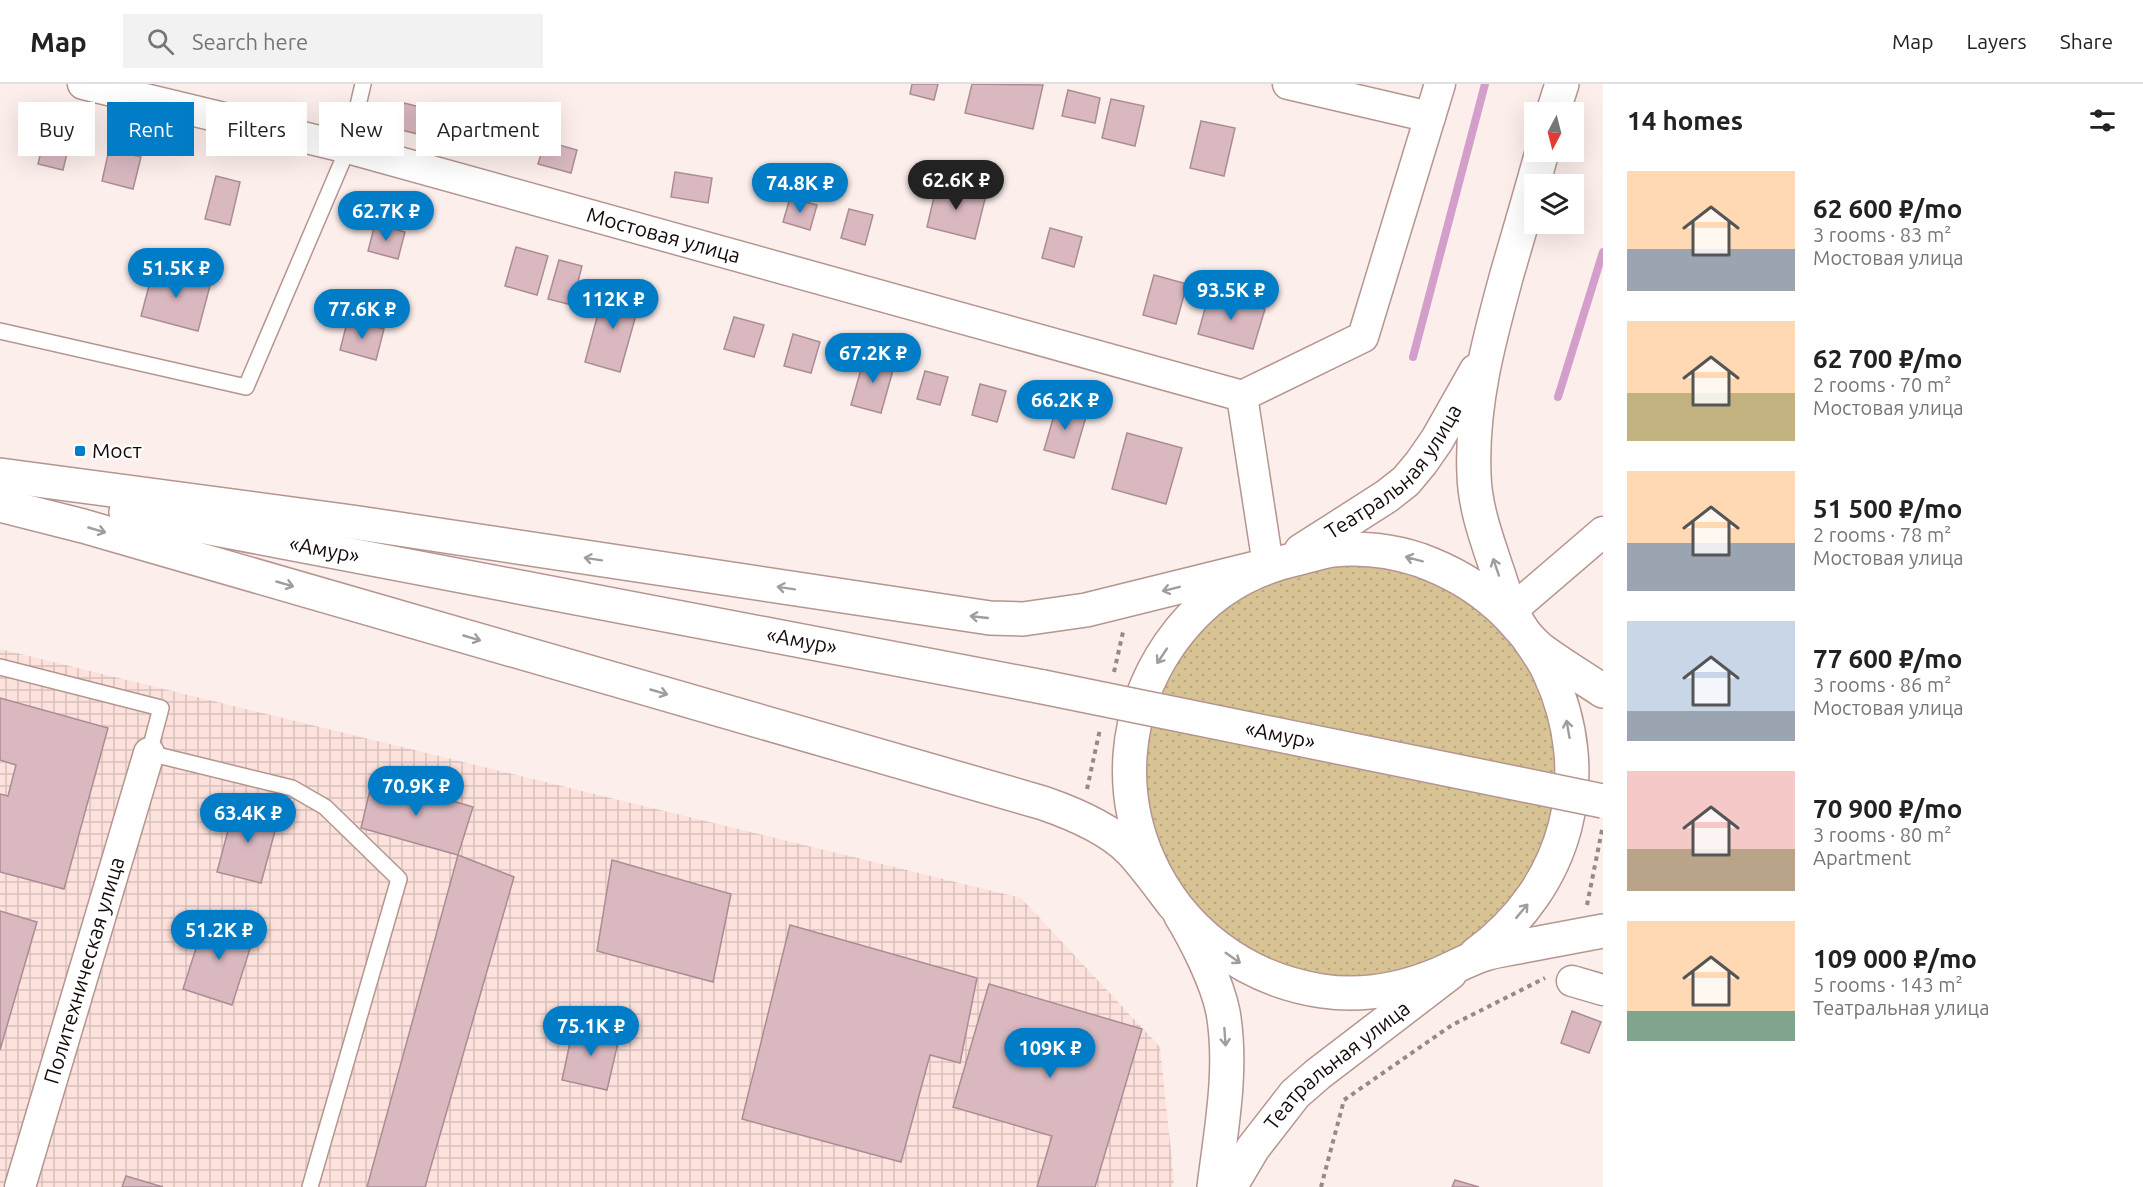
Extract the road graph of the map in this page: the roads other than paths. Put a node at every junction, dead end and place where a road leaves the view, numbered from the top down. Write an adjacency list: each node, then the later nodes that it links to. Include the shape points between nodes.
1 (83, 84): 9 (street, Мостовая улица)
2 (363, 84): 6 (lane)
3 (1288, 84): 8 (street)
4 (1440, 84): 8 (street)
5 (1562, 84): 7 (main road)
6 (359, 102)
7 (1556, 102)
8 (1430, 117): 15 (street, via 1363,337)
9 (319, 141)
10 (345, 156): 13 (lane, via 246,387)
11 (377, 156): 15 (street, Мостовая улица)
12 (1539, 162): 14 (main road, Театральная улица)
13 (0, 331)
14 (1487, 345): 20 (main road, Театральная улица, via 1473,379 1437,440 1406,481 1304,550); 21 (main road, Театральная улица, one-way to 14, via 1475,498 1479,383)
15 (1242, 396): 20 (street)
16 (0, 475): 20 (main road, one-way to 16, via 1086,610 1023,619 990,618 352,522)
17 (0, 489): 26 (main road, «Амур», bridge, via 1043,687)
18 (0, 505): 27 (main road, one-way to 27, via 1043,803 1090,823 1128,849)
19 (1603, 532): 21 (street)
20 (1268, 565): 22 (main road, one-way to 20, via 1497,604 1461,579 1419,560 1377,551 1333,550); 27 (main road, one-way to 27, via 1212,598 1181,628 1156,665 1139,705 1130,749 1130,793 1138,835 1154,874)
21 (1512, 611): 22 (main road, Театральная улица)
22 (1529, 638): 24 (main road); 29 (main road, one-way to 22, via 1489,945 1522,913 1545,880 1562,840 1572,799 1573,752 1565,710 1549,670)
23 (0, 667): 25 (lane, via 161,708)
24 (1603, 691)
25 (149, 753): 32 (street, Политехническая улица); 33 (lane, via 292,788 325,807 399,879)
26 (1603, 801)
27 (1174, 905): 29 (main road, one-way to 29, via 1208,940 1243,965 1285,983 1325,991 1371,992 1412,984); 34 (main road, one-way to 34, via 1191,932 1222,1010 1226,1059)
28 (1592, 933): 29 (main road, via 1486,953)
29 (1462, 963): 35 (main road, Театральная улица, via 1295,1095 1253,1148)
30 (1562, 978): 31 (street)
31 (1603, 990)
32 (20, 1187)
33 (310, 1187)
34 (1214, 1187)
35 (1230, 1187)

